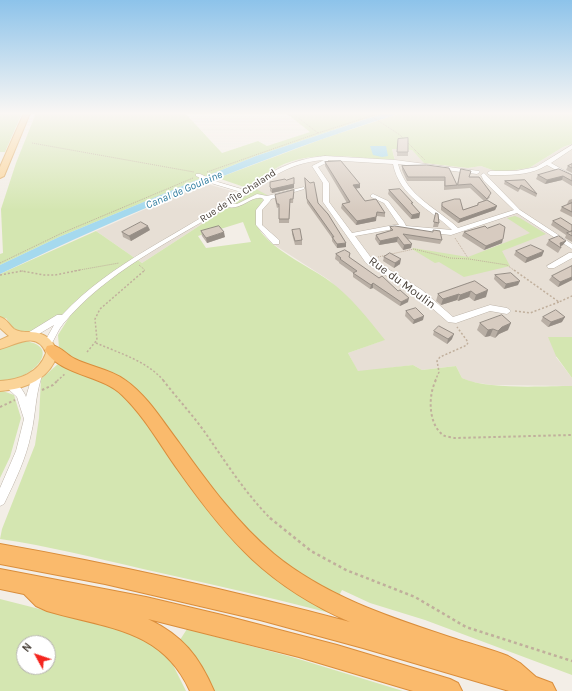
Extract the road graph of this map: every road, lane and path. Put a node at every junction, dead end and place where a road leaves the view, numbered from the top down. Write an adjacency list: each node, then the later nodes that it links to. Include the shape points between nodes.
1 (13, 145): 12 (main road)
2 (45, 145): 11 (path, via 181,168)
3 (281, 145): 11 (path)
4 (412, 145): 9 (path)
5 (572, 147): 8 (street, Rue de l'Île Chaland)
6 (327, 158): 7 (street, Rue de l'Île Chaland); 15 (street, Rue de l'Île Chaland, via 307,160 284,167); 22 (street, Rue du Moulin, via 315,166 326,183 325,199)
7 (395, 162): 9 (street, Rue de l'Île Chaland); 21 (street, via 397,174 410,194 450,222)
8 (547, 163): 10 (street, Rue de l'Île Chaland, via 523,172); 13 (street)
9 (428, 166): 10 (street, Rue de l'Île Chaland)
10 (484, 173): 19 (street, via 486,180)
11 (199, 175): 15 (street); 28 (path, via 62,233)
12 (0, 176)
13 (572, 177)
14 (302, 188): 17 (street)
15 (246, 192): 18 (street, Rue de l'Île Chaland)
16 (372, 196): 20 (street, via 386,202)
17 (266, 198): 18 (street, via 258,195 240,205); 23 (street, via 268,200 259,210 259,225)
18 (226, 205): 29 (street, Rue de l'Île Chaland)
19 (518, 211): 21 (street); 24 (street)
20 (403, 227): 21 (street); 22 (street)
21 (454, 232): 26 (path)
22 (350, 235): 27 (street, Rue du Moulin)
23 (276, 242)
24 (572, 246)
25 (572, 255): 30 (street)
26 (469, 259): 27 (path, via 450,258 414,248); 33 (path, via 507,265)
27 (369, 261): 36 (street, Rue du Moulin, via 419,292)
28 (0, 263)
29 (134, 264): 31 (path, via 126,261 55,275 22,271); 34 (street, Rue de l'Île Chaland, via 101,283); 39 (path, via 145,270 109,301 95,317)
30 (551, 266)
31 (0, 275)
32 (572, 296): 33 (path)
33 (559, 302): 35 (path, via 530,313)
34 (71, 309): 38 (street, Rue de l'Île Chaland, via 45,327); 41 (street, Rue de l'Île Chaland, via 55,328)
35 (507, 311): 36 (street, via 490,308)
36 (451, 320): 50 (path, via 468,342 437,361 440,372 432,390 432,417 436,428 444,436 455,438)
37 (0, 321): 38 (main road, via 10,332)
38 (26, 336): 40 (main road); 41 (main road, via 39,337)
39 (96, 343): 42 (path); 55 (path, via 151,369 203,430 228,468 262,510 311,551 346,570 415,597 466,627)
40 (0, 345)
41 (50, 346): 44 (main road, via 49,362); 56 (highway, via 56,355 125,387 155,423 235,532 251,548 305,589 340,607 506,667)
42 (87, 352)
43 (70, 368): 46 (path, via 53,385)
44 (38, 374): 45 (main road); 49 (street)
45 (4, 386): 49 (street, via 16,389 22,395)
46 (40, 391)
47 (15, 400): 48 (path)
48 (0, 407)
49 (28, 421): 51 (street, via 21,452)
50 (572, 435)
51 (0, 500)
52 (0, 554): 56 (highway, via 145,582 282,614)
53 (0, 579): 54 (highway)
54 (31, 586): 57 (highway, via 43,599 131,622 156,633 183,656); 58 (highway, via 146,608 279,641)
55 (572, 661)
56 (536, 688)
57 (202, 691)
58 (450, 691)

